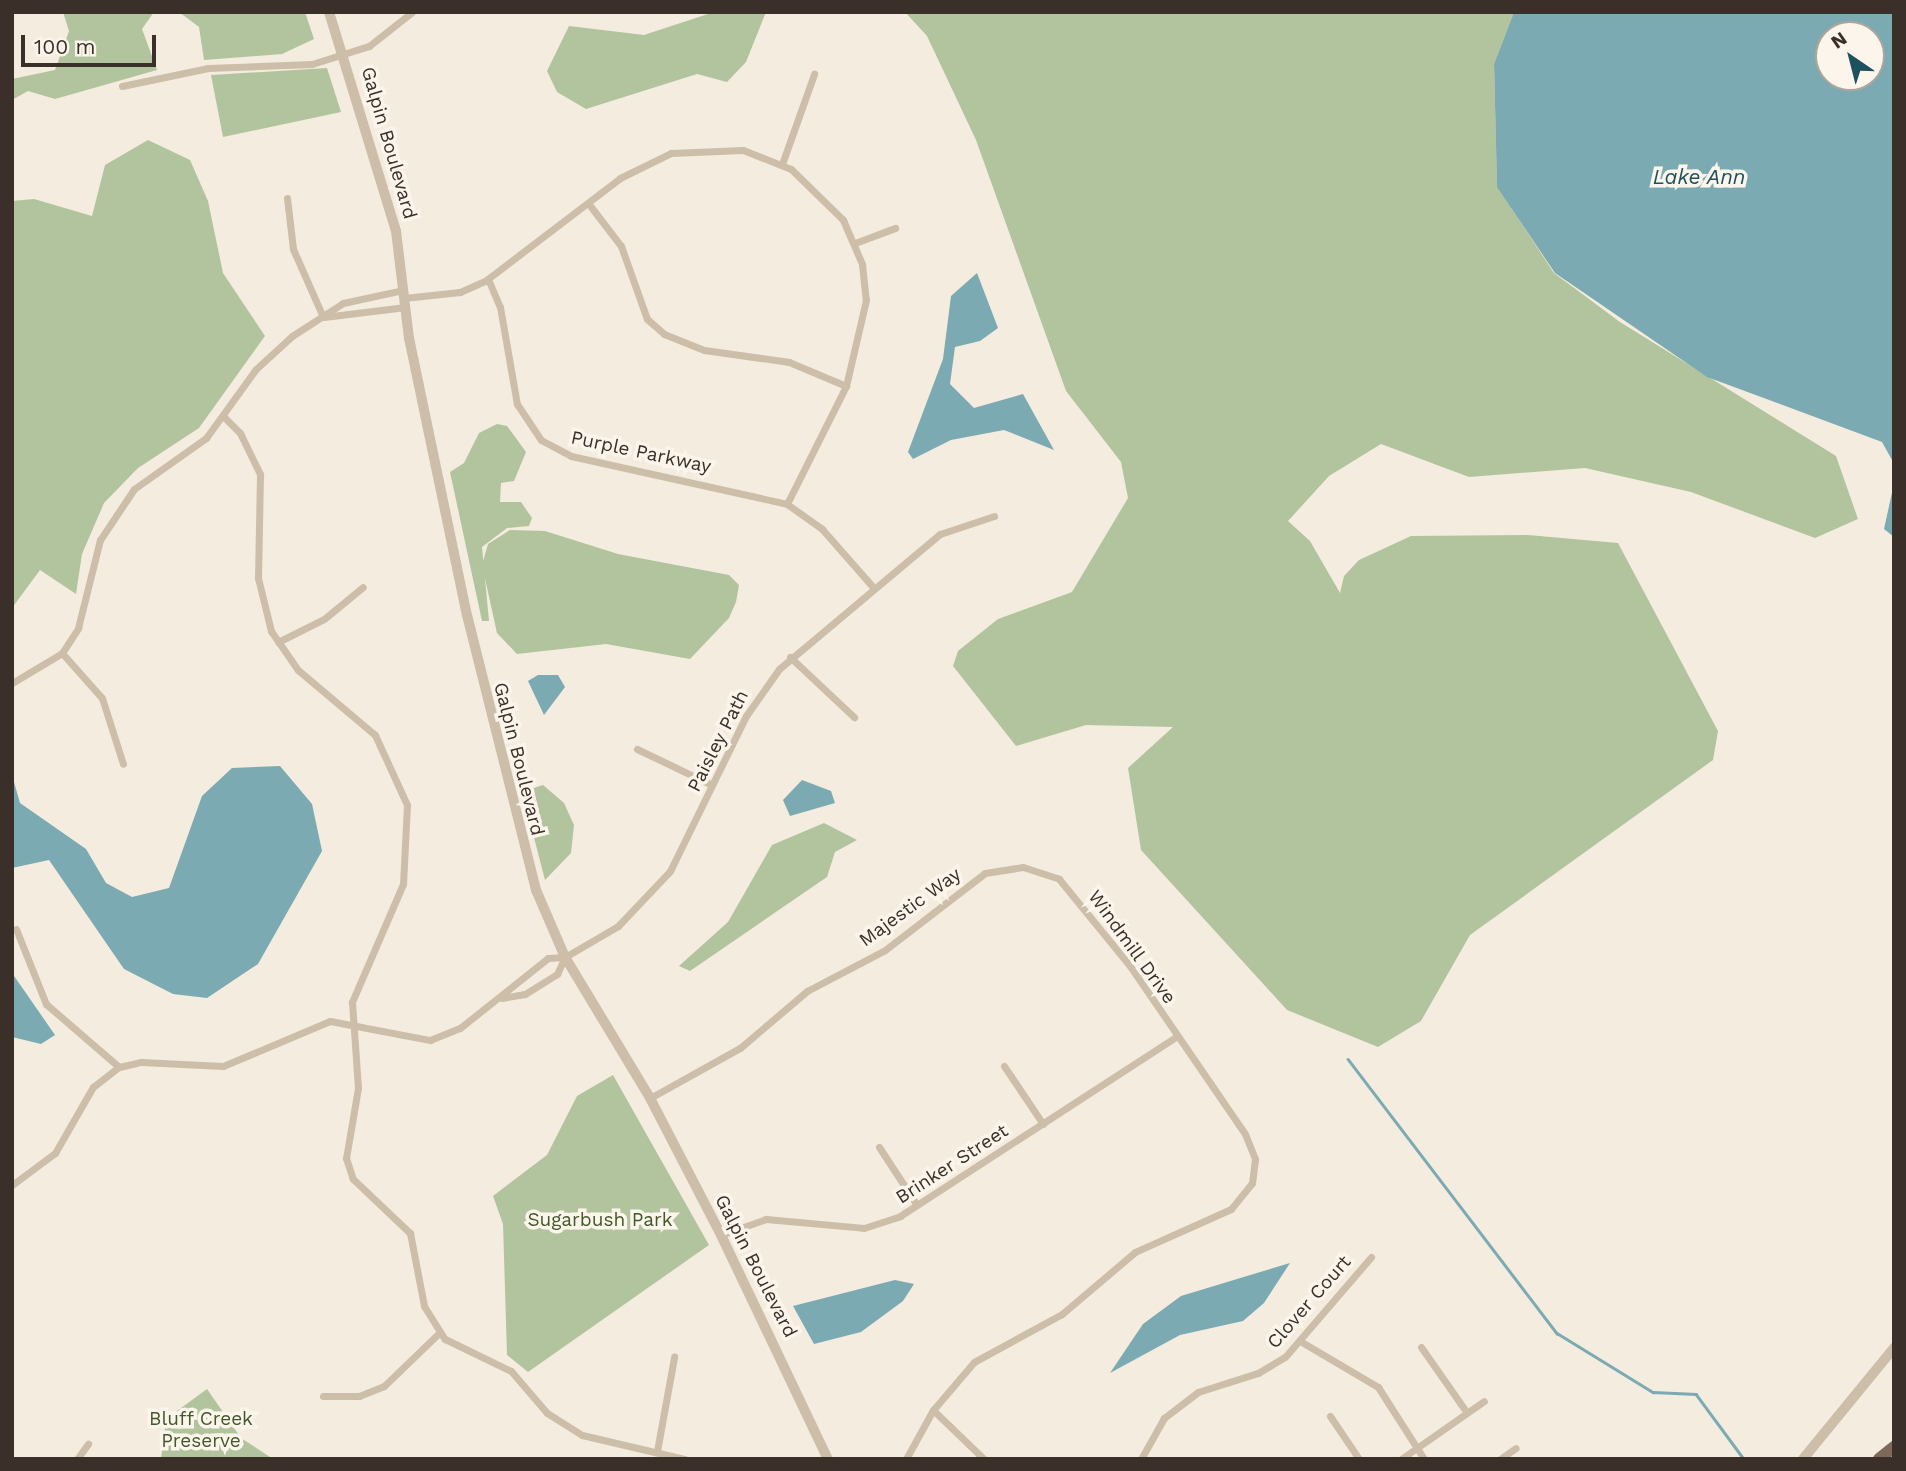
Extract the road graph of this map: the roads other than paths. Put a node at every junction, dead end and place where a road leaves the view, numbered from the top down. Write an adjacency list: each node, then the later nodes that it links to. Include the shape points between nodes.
1 (329, 12): 3 (street, Galpin Boulevard)
2 (412, 12): 3 (street, via 380,40)
3 (344, 54): 5 (street, via 291,67 197,69); 12 (street, Galpin Boulevard, via 396,230)
4 (814, 74): 6 (street)
5 (122, 86)
6 (782, 164): 8 (street, via 743,149 680,151 637,167); 10 (street, via 825,196)
7 (287, 198): 13 (street, via 293,249)
8 (588, 203): 11 (street); 14 (street, via 621,246 648,327 685,345 772,358)
9 (895, 228): 10 (street)
10 (855, 243): 14 (street, via 866,317)
11 (488, 279): 12 (street, via 460,292); 16 (street, Purple Parkway, via 500,307 517,404 541,440 571,456)
12 (404, 298): 13 (street); 13 (street, via 343,303); 30 (street, Galpin Boulevard, via 503,771 525,859)
13 (323, 317): 15 (street, via 275,349)
14 (846, 386): 16 (street)
15 (224, 417): 20 (street, via 247,444 260,474 258,578); 21 (street, via 114,512 100,540 85,610)
16 (787, 504): 19 (street, Purple Parkway, via 822,529)
17 (994, 516): 19 (street, Paisley Path, via 949,529)
18 (363, 587): 20 (street, via 324,619)
19 (873, 587): 22 (street, Paisley Path)
20 (278, 642): 32 (street, via 308,681 375,735 407,805 403,884 358,979)
21 (62, 653): 23 (street); 26 (street, via 102,698)
22 (790, 657): 24 (street); 27 (street, Paisley Path, via 755,700)
23 (12, 683)
24 (854, 718)
25 (638, 749): 27 (street)
26 (122, 764)
27 (712, 785): 30 (street, Paisley Path, via 675,863 648,901)
28 (1059, 879): 33 (street, Windmill Drive); 36 (street, Majestic Way, via 1023,867 985,873 885,950 807,991 740,1048)
29 (16, 929): 35 (street, via 46,1004)
30 (565, 957): 31 (street, via 546,981 525,994); 31 (street, via 548,958 525,972); 36 (street, Galpin Boulevard)
31 (502, 998): 32 (street, via 430,1040 396,1037)
32 (350, 1021): 35 (street, via 308,1025 223,1066 141,1062); 43 (street, via 358,1088 346,1158 363,1192 410,1233 421,1293)
33 (1177, 1037): 37 (street, Brinker Street); 50 (street, Windmill Drive, via 1252,1146 1254,1171 1247,1193 1223,1213 1135,1252 1049,1323 987,1352)
34 (1004, 1066): 37 (street)
35 (118, 1067): 39 (street, via 93,1087 55,1153)
36 (650, 1098): 41 (street, Galpin Boulevard)
37 (1043, 1124): 40 (street, Brinker Street)
38 (879, 1147): 40 (street)
39 (12, 1185)
40 (917, 1205): 41 (street, Brinker Street, via 864,1228 784,1217)
41 (721, 1235): 60 (street, Galpin Boulevard)
42 (1371, 1257): 44 (street, Clover Court)
43 (439, 1333): 48 (street, via 384,1386 359,1396); 57 (street, via 465,1353 517,1376 567,1428 593,1440)
44 (1300, 1341): 54 (street, via 1378,1387); 63 (street, Clover Court, via 1272,1366 1209,1386 1181,1404 1155,1429)
45 (1421, 1347): 51 (street)
46 (1894, 1348): 68 (street)
47 (674, 1357): 57 (street)
48 (323, 1396)
49 (1484, 1401): 51 (street)
50 (933, 1410): 61 (street, Windmill Drive); 62 (street)
51 (1467, 1413): 54 (street)
52 (1330, 1416): 64 (street)
53 (88, 1444): 58 (street)
54 (1419, 1447): 65 (street); 66 (street)
55 (1894, 1447): 69 (main road)
56 (1516, 1448): 67 (street)
57 (657, 1451): 59 (street)
58 (77, 1459)
59 (684, 1459)
60 (828, 1459)
61 (906, 1459)
62 (984, 1459)
63 (1141, 1459)
64 (1359, 1459)
65 (1401, 1459)
66 (1424, 1459)
67 (1500, 1459)
68 (1803, 1459)
69 (1879, 1459)

